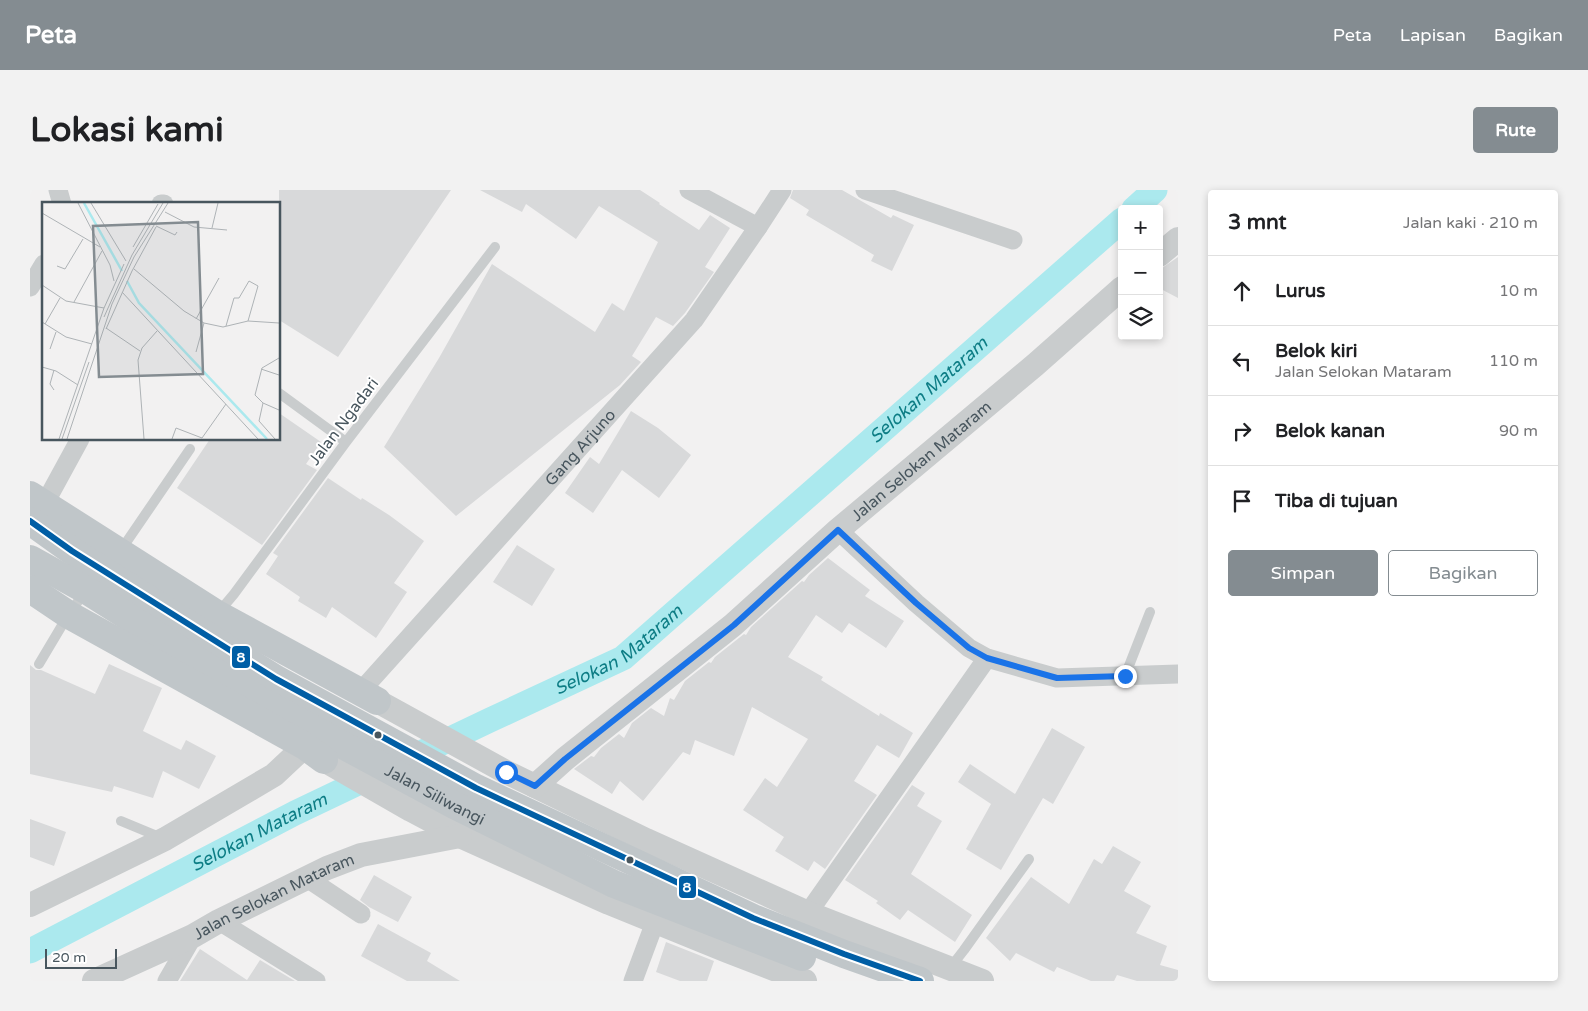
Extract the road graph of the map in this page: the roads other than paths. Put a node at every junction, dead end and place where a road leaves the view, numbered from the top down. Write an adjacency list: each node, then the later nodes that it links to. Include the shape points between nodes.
1 (689, 190): 4 (street)
2 (782, 190): 4 (street, Gang Arjuno)
3 (865, 190): 6 (street)
4 (758, 228): 28 (street, Gang Arjuno, via 694,320)
5 (1178, 239): 8 (street)
6 (1014, 240)
7 (495, 247): 12 (lane, Jalan Ngadari)
8 (1163, 252)
9 (1118, 292): 15 (street, Jalan Selokan Mataram)
10 (280, 394): 12 (lane)
11 (79, 440): 14 (street)
12 (346, 442): 21 (lane, Jalan Ngadari)
13 (190, 449): 17 (lane)
14 (35, 507): 17 (highway, Jalan Siliwangi)
15 (838, 530): 23 (street, via 969,648); 30 (street, Jalan Selokan Mataram, via 734,625)
16 (30, 559): 19 (highway, Jalan Siliwangi)
17 (112, 561): 21 (highway); 27 (highway, Jalan Siliwangi)
18 (30, 589): 22 (highway)
19 (86, 590): 22 (lane); 27 (highway, Jalan Siliwangi)
20 (1150, 612): 26 (lane)
21 (217, 614): 28 (highway)
22 (69, 615): 24 (lane); 29 (highway)
23 (987, 658): 26 (street, via 1057,678); 37 (street)
24 (39, 664)
25 (1178, 674): 26 (street)
26 (1125, 676)
27 (269, 690): 48 (highway, Jalan Siliwangi, via 454,806 614,884); 49 (highway, Jalan Siliwangi, via 753,918)
28 (369, 696): 30 (street)
29 (315, 753): 32 (street); 33 (street)
30 (535, 786): 37 (street)
31 (120, 821): 33 (lane)
32 (460, 836): 35 (street, Jalan Selokan Mataram, via 361,855); 40 (street)
33 (165, 839): 36 (street)
34 (1028, 858): 42 (lane)
35 (307, 878): 38 (street); 39 (street, Jalan Selokan Mataram)
36 (30, 905)
37 (808, 913): 42 (street)
38 (361, 914)
39 (219, 921): 41 (street, Jalan Selokan Mataram); 45 (street)
40 (654, 922): 46 (street); 47 (street)
41 (193, 936): 43 (street, Jalan Selokan Mataram); 44 (street)
42 (949, 969): 50 (street)
43 (94, 981)
44 (167, 981)
45 (316, 981)
46 (633, 981)
47 (805, 981)
48 (865, 981)
49 (920, 981)
50 (982, 981)

